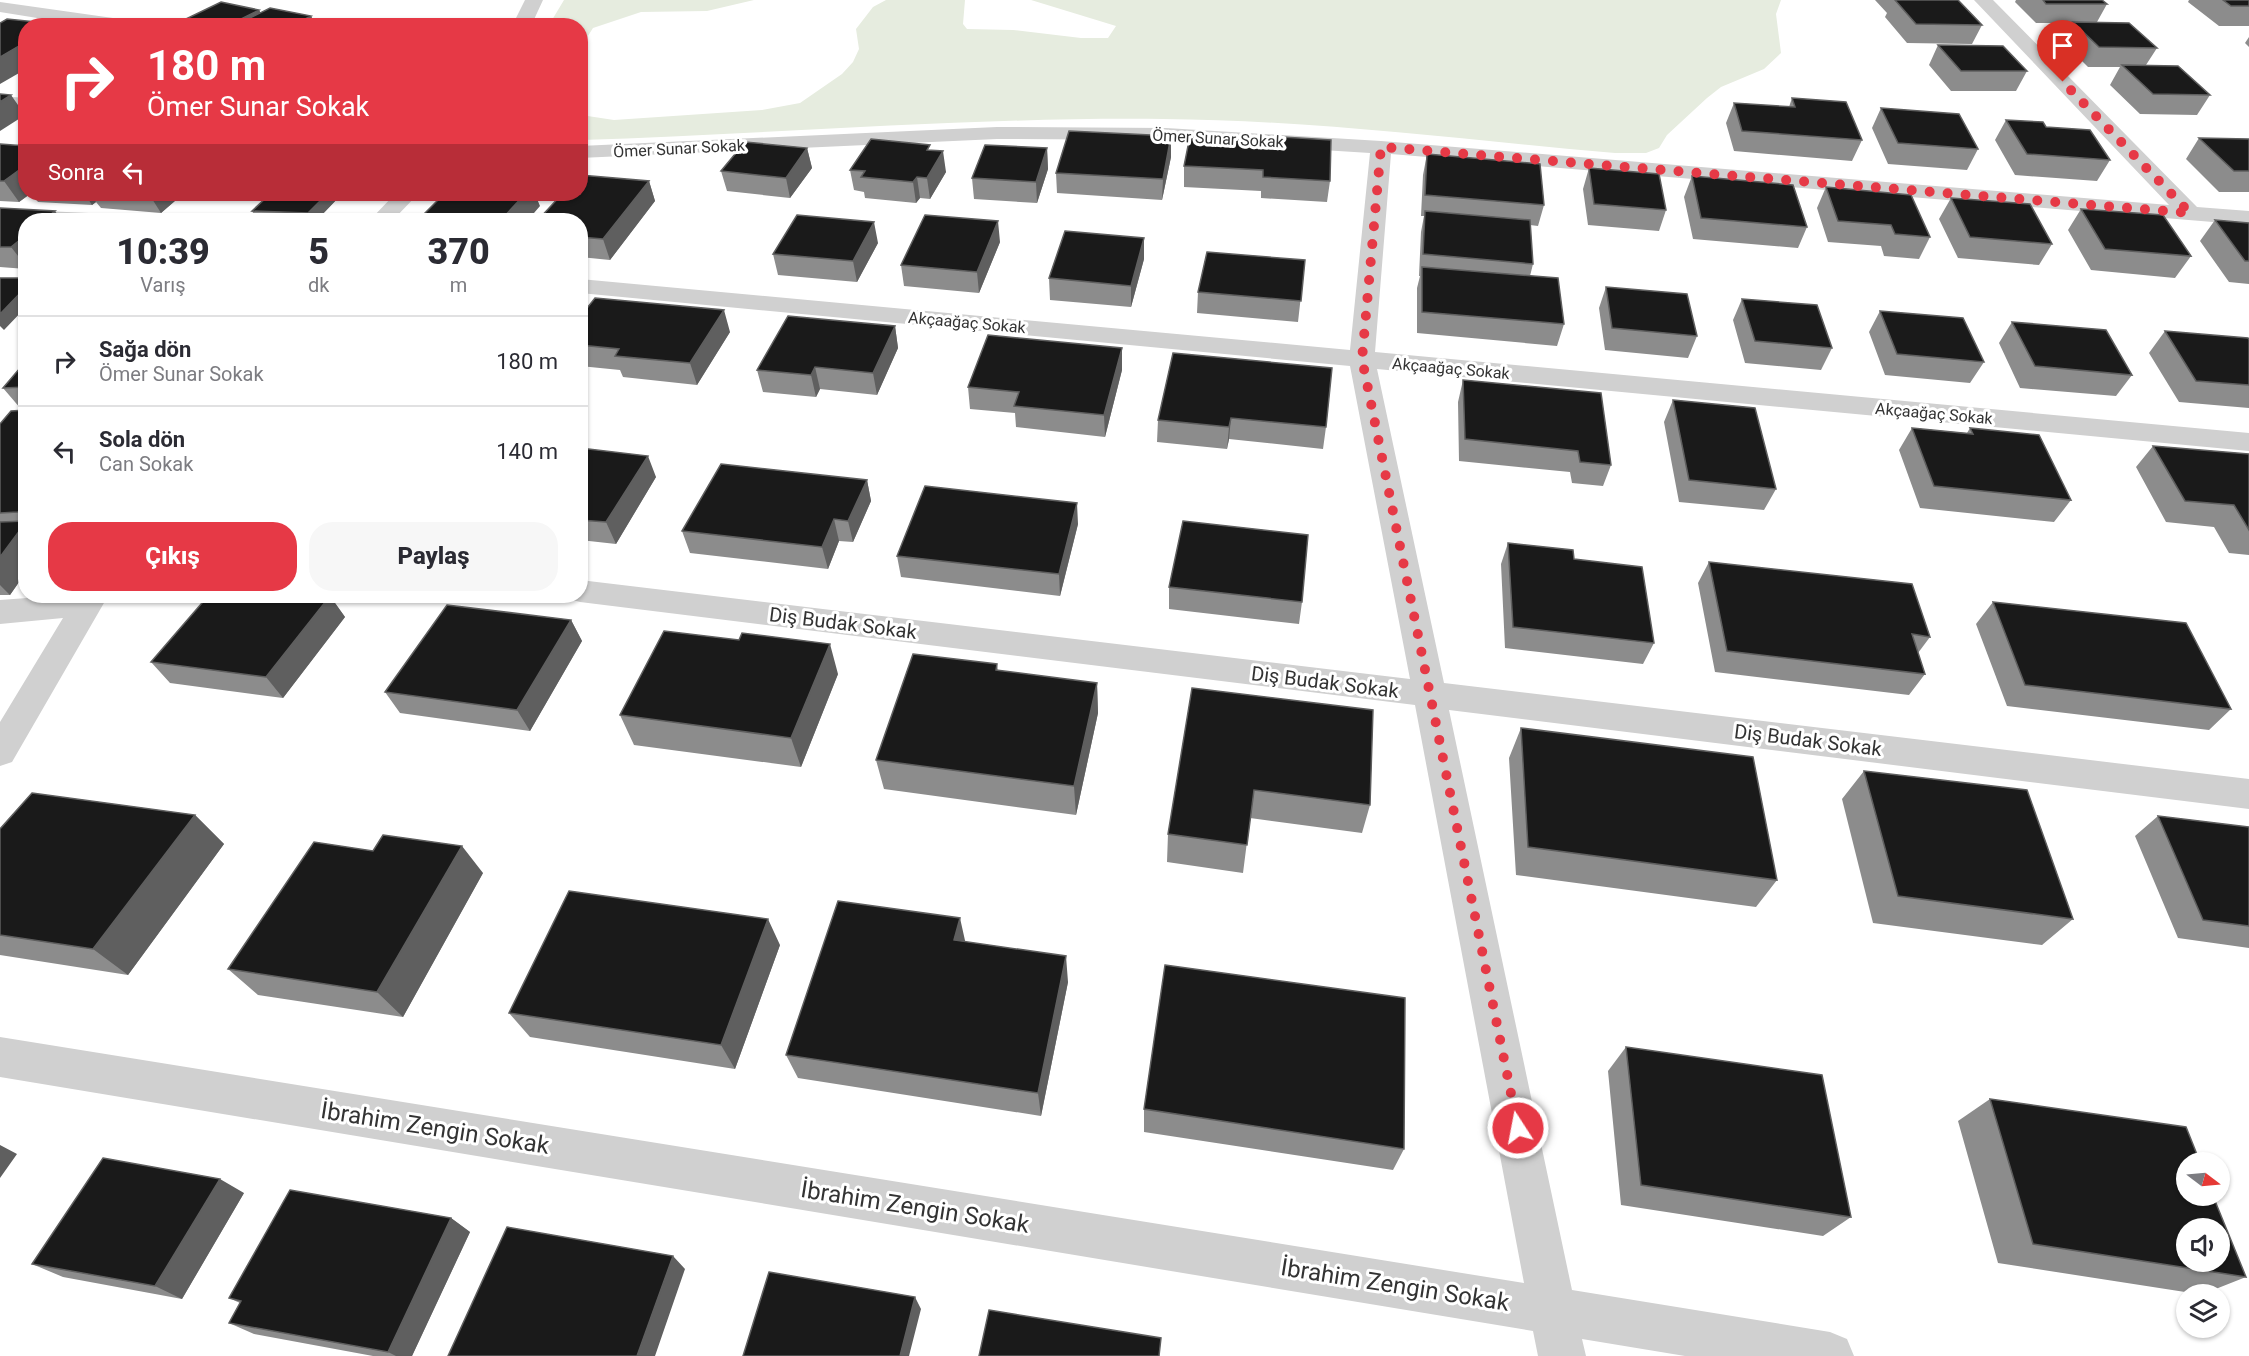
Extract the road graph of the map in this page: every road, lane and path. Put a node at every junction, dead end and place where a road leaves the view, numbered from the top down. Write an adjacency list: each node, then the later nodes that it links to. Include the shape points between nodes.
1 (81, 0): 5 (street)
2 (534, 0): 7 (street)
3 (1983, 0): 14 (street)
4 (0, 7): 5 (street)
5 (69, 16): 6 (street)
6 (80, 18)
7 (524, 18)
8 (0, 102): 9 (street)
9 (18, 103)
10 (1381, 147): 11 (street, Ömer Sunar Sokak, via 1166,134 997,133); 14 (street, Ömer Sunar Sokak); 19 (street)
11 (588, 152)
12 (400, 201): 13 (street)
13 (388, 213)
14 (2190, 213): 17 (street, Ömer Sunar Sokak)
15 (0, 216): 16 (street)
16 (18, 217)
17 (2249, 218)
18 (588, 287): 19 (street, Akçaağaç Sokak)
19 (1362, 359): 20 (street, Akçaağaç Sokak); 25 (street)
20 (2249, 442)
21 (588, 592): 25 (street, Diş Budak Sokak)
22 (67, 603): 24 (street)
23 (87, 603): 26 (street)
24 (0, 612)
25 (1431, 694): 27 (street, Diş Budak Sokak); 29 (street)
26 (0, 752)
27 (2249, 794)
28 (0, 1057): 29 (street, İbrahim Zengin Sokak)
29 (1555, 1311): 30 (street); 31 (street, İbrahim Zengin Sokak)
30 (1563, 1356)
31 (1830, 1356)

